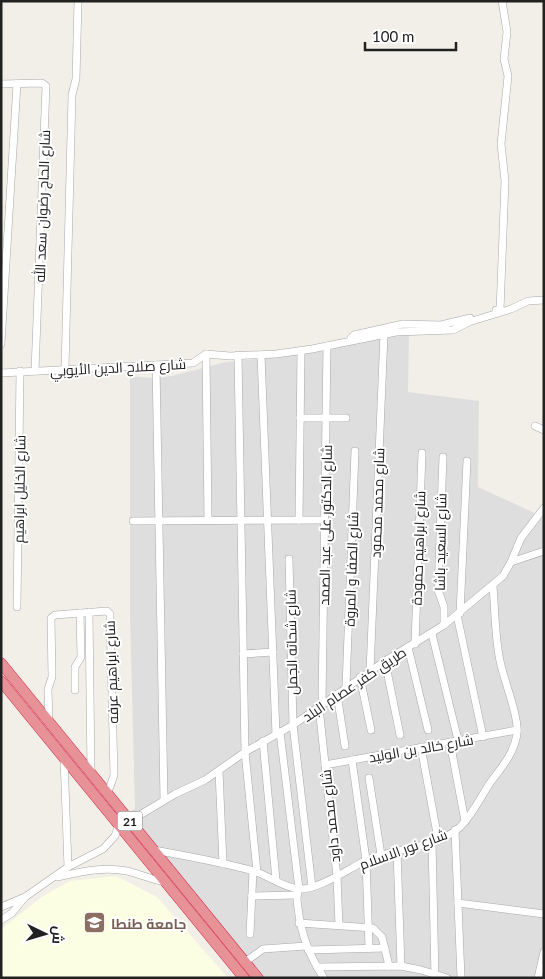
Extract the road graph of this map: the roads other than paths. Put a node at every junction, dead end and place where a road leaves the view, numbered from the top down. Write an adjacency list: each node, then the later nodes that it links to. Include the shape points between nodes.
1 (78, 1): 16 (street)
2 (502, 1): 6 (street, via 507,32 504,59 508,76 501,144 505,181)
3 (1, 84): 4 (street, شارع الحاج رضوان سعد الله)
4 (17, 84): 9 (street); 18 (street, شارع الحاج رضوان سعد الله, via 42,83 46,86)
5 (544, 300): 6 (street, شارع صلاح الدين الأيوبي, via 528,301)
6 (500, 311): 7 (street, شارع صلاح الدين الأيوبي, via 453,330); 8 (street, شارع صلاح الدين الأيوبي, via 447,325 403,324 354,335)
7 (384, 334): 8 (street, شارع صلاح الدين الأيوبي); 52 (street, شارع محمد محمود)
8 (351, 340): 10 (street, شارع صلاح الدين الأيوبي)
9 (1, 344)
10 (327, 346): 11 (street, شارع صلاح الدين الأيوبي); 21 (street, شارع الدكتور على عبد الصمد)
11 (301, 351): 13 (street, شارع صلاح الدين الأيوبي); 20 (street)
12 (206, 354): 14 (street, شارع صلاح الدين الأيوبي); 15 (street, شارع صلاح الدين الأيوبي, via 192,363); 32 (street)
13 (261, 355): 14 (street, شارع صلاح الدين الأيوبي); 34 (street)
14 (238, 356): 33 (street)
15 (156, 365): 16 (street, شارع صلاح الدين الأيوبي); 31 (street)
16 (65, 369): 18 (street, شارع صلاح الدين الأيوبي)
17 (20, 371): 18 (street, شارع صلاح الدين الأيوبي); 19 (street, شارع صلاح الدين الأيوبي); 41 (street, شارع الخليل ابراهيم)
18 (35, 371)
19 (1, 373)
20 (300, 418): 21 (street); 35 (street)
21 (326, 418): 22 (street); 36 (street, شارع الدكتور على عبد الصمد)
22 (346, 418)
23 (534, 426): 24 (street)
24 (544, 430)
25 (355, 451): 55 (street, شارع الصفا و المروة)
26 (422, 453): 47 (street, شارع ابراهيم حمودة)
27 (443, 457): 45 (street, شارع السعيد باشا, via 438,590 444,607)
28 (468, 461): 44 (street)
29 (544, 508): 39 (street, طريق كفر عصام البلد, via 521,538)
30 (133, 520): 31 (street)
31 (160, 520): 32 (street); 80 (street)
32 (208, 520): 33 (street)
33 (240, 520): 34 (street); 49 (street)
34 (268, 520): 35 (street); 48 (street)
35 (299, 520): 36 (street)
36 (325, 520): 58 (street, شارع الدكتور على عبد الصمد)
37 (544, 551): 39 (street)
38 (289, 559): 60 (street, شارع شحاته الجمل)
39 (511, 562): 40 (street, طريق كفر عصام البلد)
40 (493, 586): 44 (street, طريق كفر عصام البلد); 63 (street, شارع نور الاسلام, via 500,658)
41 (18, 607)
42 (89, 612): 43 (street, شارع ابراهيم عرفه); 77 (street); 79 (street, شارع ابراهيم عرفه, via 105,610 110,614 114,775)
43 (80, 613): 56 (street, via 81,657 75,666); 59 (street, شارع ابراهيم عرفه, via 55,615 50,620 52,677 48,689)
44 (458, 614): 45 (street, طريق كفر عصام البلد); 66 (street)
45 (444, 625): 46 (street, طريق كفر عصام البلد)
46 (432, 634): 47 (street, طريق كفر عصام البلد); 67 (street)
47 (411, 645): 50 (street, طريق كفر عصام البلد); 62 (street, شارع ابراهيم حمودة)
48 (273, 652): 49 (street); 64 (street)
49 (243, 654): 72 (street)
50 (384, 661): 52 (street, طريق كفر عصام البلد); 65 (street)
51 (1, 663): 59 (highway, 21)
52 (370, 671): 53 (street, طريق كفر عصام البلد)
53 (360, 677): 55 (street, طريق كفر عصام البلد); 61 (street)
54 (1, 681): 73 (highway, 21)
55 (346, 687): 57 (street, طريق كفر عصام البلد)
56 (75, 690)
57 (337, 694): 58 (street, طريق كفر عصام البلد); 70 (street)
58 (320, 706): 60 (street, طريق كفر عصام البلد); 75 (street, شارع محمد داود)
59 (49, 723): 77 (highway, 21)
60 (292, 725): 64 (street, طريق كفر عصام البلد); 97 (street, شارع شحاته الجمل)
61 (371, 730)
62 (428, 730)
63 (517, 730): 66 (street, شارع خالد بن الوليد); 81 (street, شارع نور الاسلام, via 510,755)
64 (278, 733): 68 (street, طريق كفر عصام البلد); 98 (street)
65 (400, 735)
66 (483, 737): 67 (street, شارع خالد بن الوليد)
67 (458, 740): 69 (street, شارع خالد بن الوليد)
68 (263, 741): 72 (street, طريق كفر عصام البلد); 95 (street)
69 (450, 742): 71 (street, شارع خالد بن الوليد); 81 (street)
70 (345, 746)
71 (421, 748): 74 (street, شارع خالد بن الوليد); 85 (street)
72 (245, 752): 76 (street, طريق كفر عصام البلد); 92 (street)
73 (64, 757): 83 (highway, 21); 91 (street)
74 (352, 760): 75 (street, شارع خالد بن الوليد); 89 (street)
75 (325, 765): 93 (street, شارع محمد داود)
76 (219, 771): 80 (street, طريق كفر عصام البلد); 90 (street)
77 (91, 774): 79 (highway, 21)
78 (369, 778): 88 (street)
79 (106, 792): 82 (highway, 21)
80 (164, 800): 82 (street, طريق كفر عصام البلد)
81 (465, 820): 84 (street, شارع نور الاسلام)
82 (130, 821): 86 (highway, 21)
83 (119, 825): 91 (street, via 103,849); 96 (highway, 21)
84 (455, 830): 85 (street, شارع نور الاسلام); 101 (street)
85 (435, 840): 87 (street, شارع نور الاسلام); 118 (street)
86 (154, 850): 90 (street); 117 (highway, 21)
87 (397, 851): 88 (street, شارع نور الاسلام); 114 (street)
88 (381, 855): 89 (street, شارع نور الاسلام)
89 (366, 860): 93 (street, شارع نور الاسلام); 107 (street)
90 (223, 864): 92 (street)
91 (68, 867): 94 (street)
92 (255, 872): 95 (street); 99 (street)
93 (336, 877): 97 (street, شارع نور الاسلام); 106 (street, شارع محمد داود)
94 (54, 878): 96 (street, via 115,869); 100 (street)
95 (276, 880): 98 (street)
96 (165, 882): 117 (highway, 21)
97 (312, 887): 98 (street, شارع نور الاسلام)
98 (298, 892): 99 (street, شارع نور الاسلام); 105 (street)
99 (252, 896): 108 (street)
100 (25, 897): 102 (street); 104 (street, via 12,913)
101 (458, 903): 103 (street); 123 (street)
102 (1, 907)
103 (544, 914)
104 (1, 920)
105 (300, 923): 106 (street); 109 (street)
106 (339, 925): 107 (street)
107 (369, 928): 110 (street); 111 (street, via 380,934)
108 (250, 934)
109 (307, 948): 110 (street); 115 (street); 117 (street, via 263,949)
110 (368, 948): 111 (street)
111 (385, 948): 113 (street)
112 (544, 952): 124 (street)
113 (389, 966): 114 (street); 115 (street)
114 (401, 966): 116 (street)
115 (317, 967): 120 (street)
116 (421, 970): 118 (street); 121 (street)
117 (246, 971): 119 (highway, 21)
118 (435, 976): 122 (street)
119 (258, 978)
120 (324, 978)
121 (419, 978)
122 (447, 978)
123 (461, 978)
124 (538, 978)

